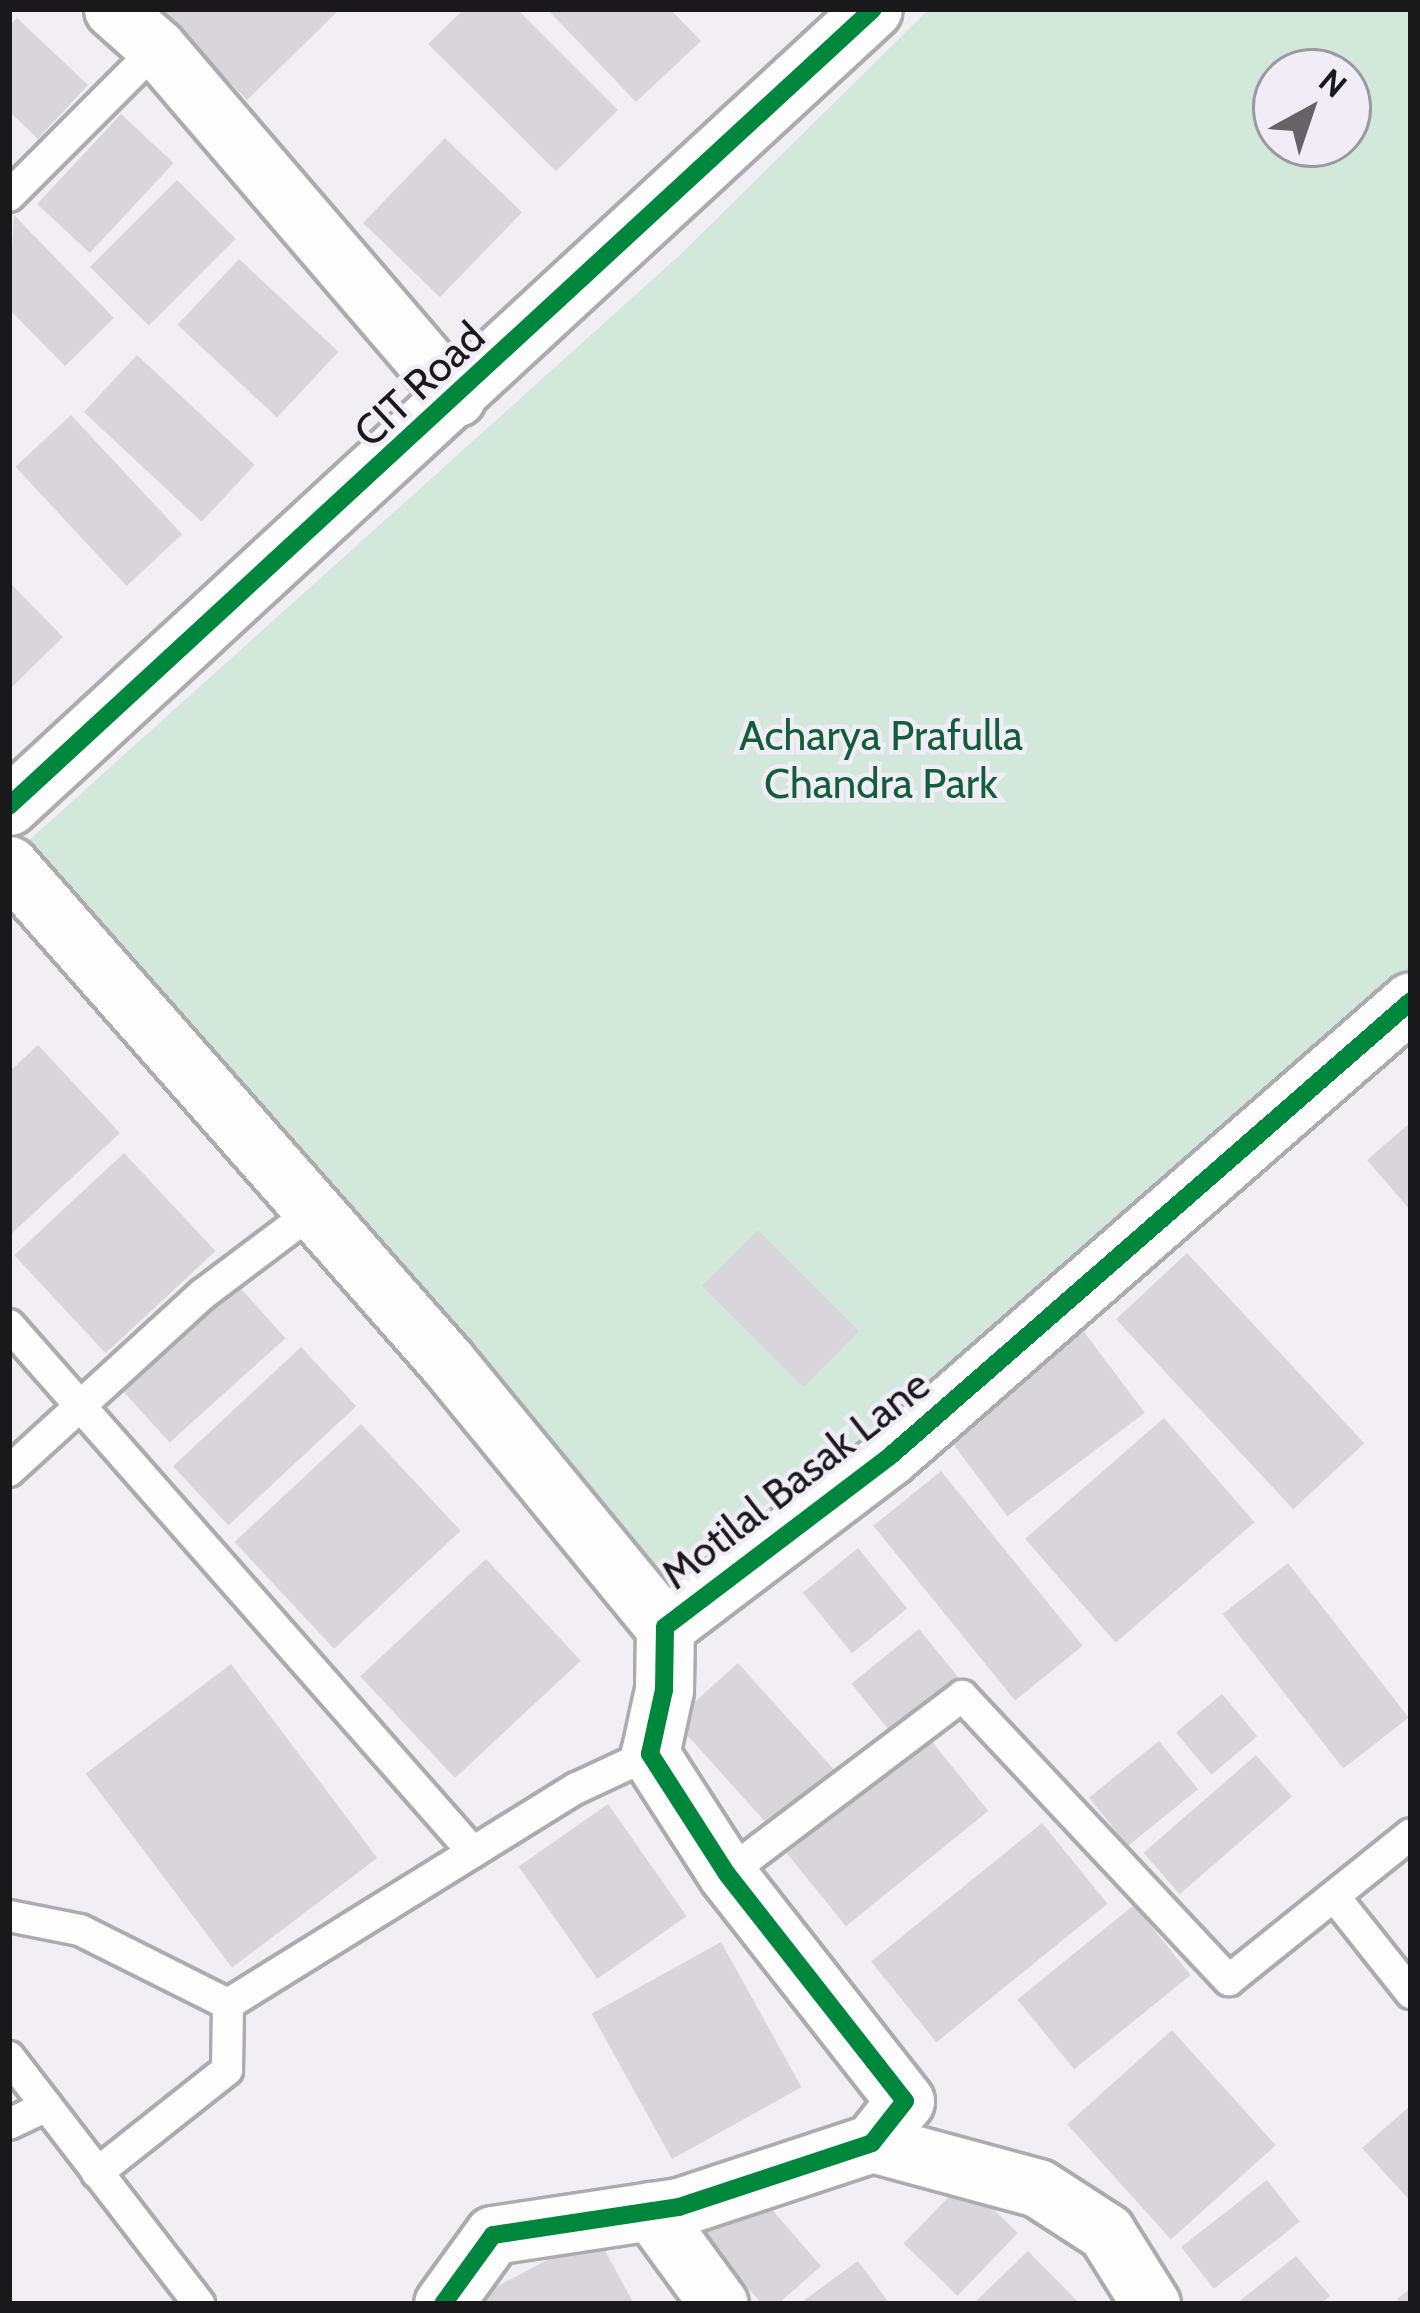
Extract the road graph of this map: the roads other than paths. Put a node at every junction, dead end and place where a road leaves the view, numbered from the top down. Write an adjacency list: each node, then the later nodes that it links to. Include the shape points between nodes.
1 (113, 9): 3 (street)
2 (873, 9): 5 (street, CIT Road)
3 (157, 49): 4 (lane); 5 (street)
4 (9, 196)
5 (456, 397): 6 (street, CIT Road)
6 (9, 806)
7 (9, 865): 9 (street)
8 (1411, 1001): 13 (street, Motilal Basak Lane, via 889,1457)
9 (313, 1210): 11 (lane, via 202,1294); 13 (street)
10 (9, 1325): 11 (lane)
11 (83, 1403): 12 (lane); 16 (lane)
12 (9, 1471)
13 (665, 1627): 14 (street, Motilal Basak Lane, via 664,1690)
14 (650, 1754): 16 (lane); 17 (street)
15 (1411, 1834): 18 (lane)
16 (473, 1852): 21 (lane)
17 (727, 1874): 18 (lane, via 962,1696 1228,1980); 25 (street, via 905,2101)
18 (1337, 1900): 20 (lane)
19 (9, 1916): 21 (lane, via 80,1930)
20 (1411, 1993)
21 (228, 2004): 26 (lane, via 227,2070)
22 (9, 2057): 23 (lane)
23 (46, 2106): 24 (lane); 26 (lane)
24 (9, 2124)
25 (872, 2143): 27 (street); 31 (street, via 1038,2188 1106,2233)
26 (97, 2173): 28 (lane)
27 (651, 2211): 29 (street, via 493,2235); 30 (street)
28 (199, 2304)
29 (442, 2304)
30 (719, 2304)
31 (1150, 2304)

